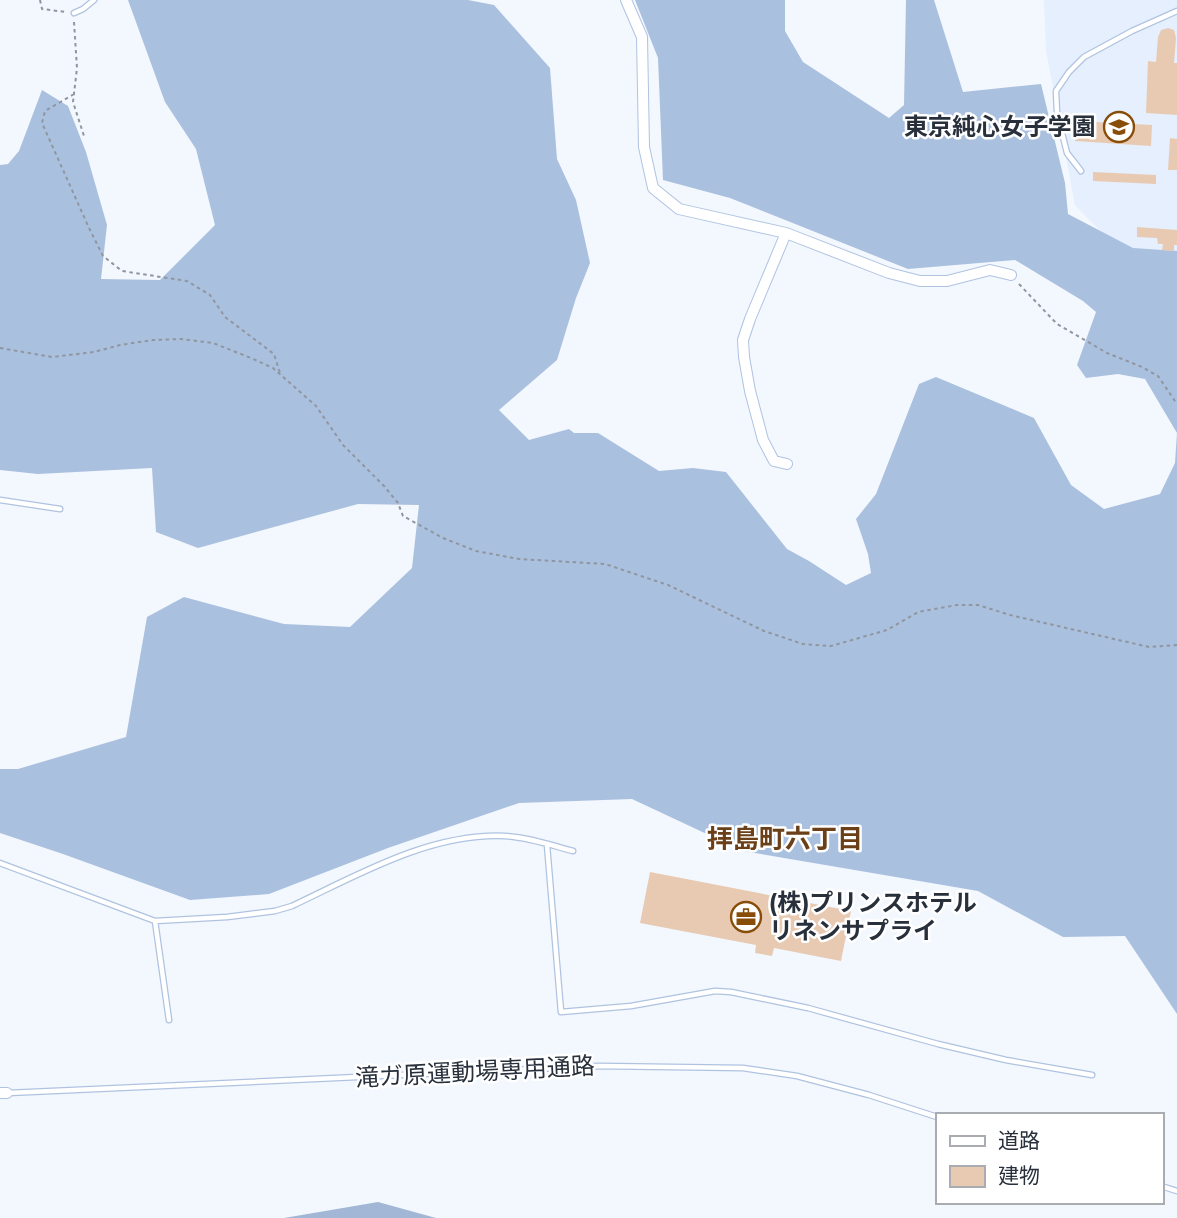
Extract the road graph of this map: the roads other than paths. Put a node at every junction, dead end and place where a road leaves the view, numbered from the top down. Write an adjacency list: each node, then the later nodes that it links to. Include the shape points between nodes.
1 (94, 0): 4 (lane)
2 (626, 0): 6 (street, via 642,37 644,147 653,188 679,209)
3 (1177, 11): 5 (lane, via 1084,57 1056,90 1067,153)
4 (74, 13)
5 (1081, 171)
6 (786, 233): 7 (street, via 920,281 947,281 990,270); 8 (street, via 743,340 763,440 774,461)
7 (1011, 275)
8 (787, 464)
9 (0, 500): 10 (lane)
10 (60, 509)
11 (547, 845): 12 (lane); 14 (lane, via 507,836 466,838 391,860 275,911); 16 (lane, via 561,1012 732,992 937,1044)
12 (573, 851)
13 (0, 863): 14 (lane)
14 (155, 921): 15 (lane)
15 (169, 1020)
16 (1092, 1075)
17 (3, 1093): 18 (lane, 滝ガ原運動場専用通路, via 599,1066 743,1068 809,1079)
18 (936, 1117)

